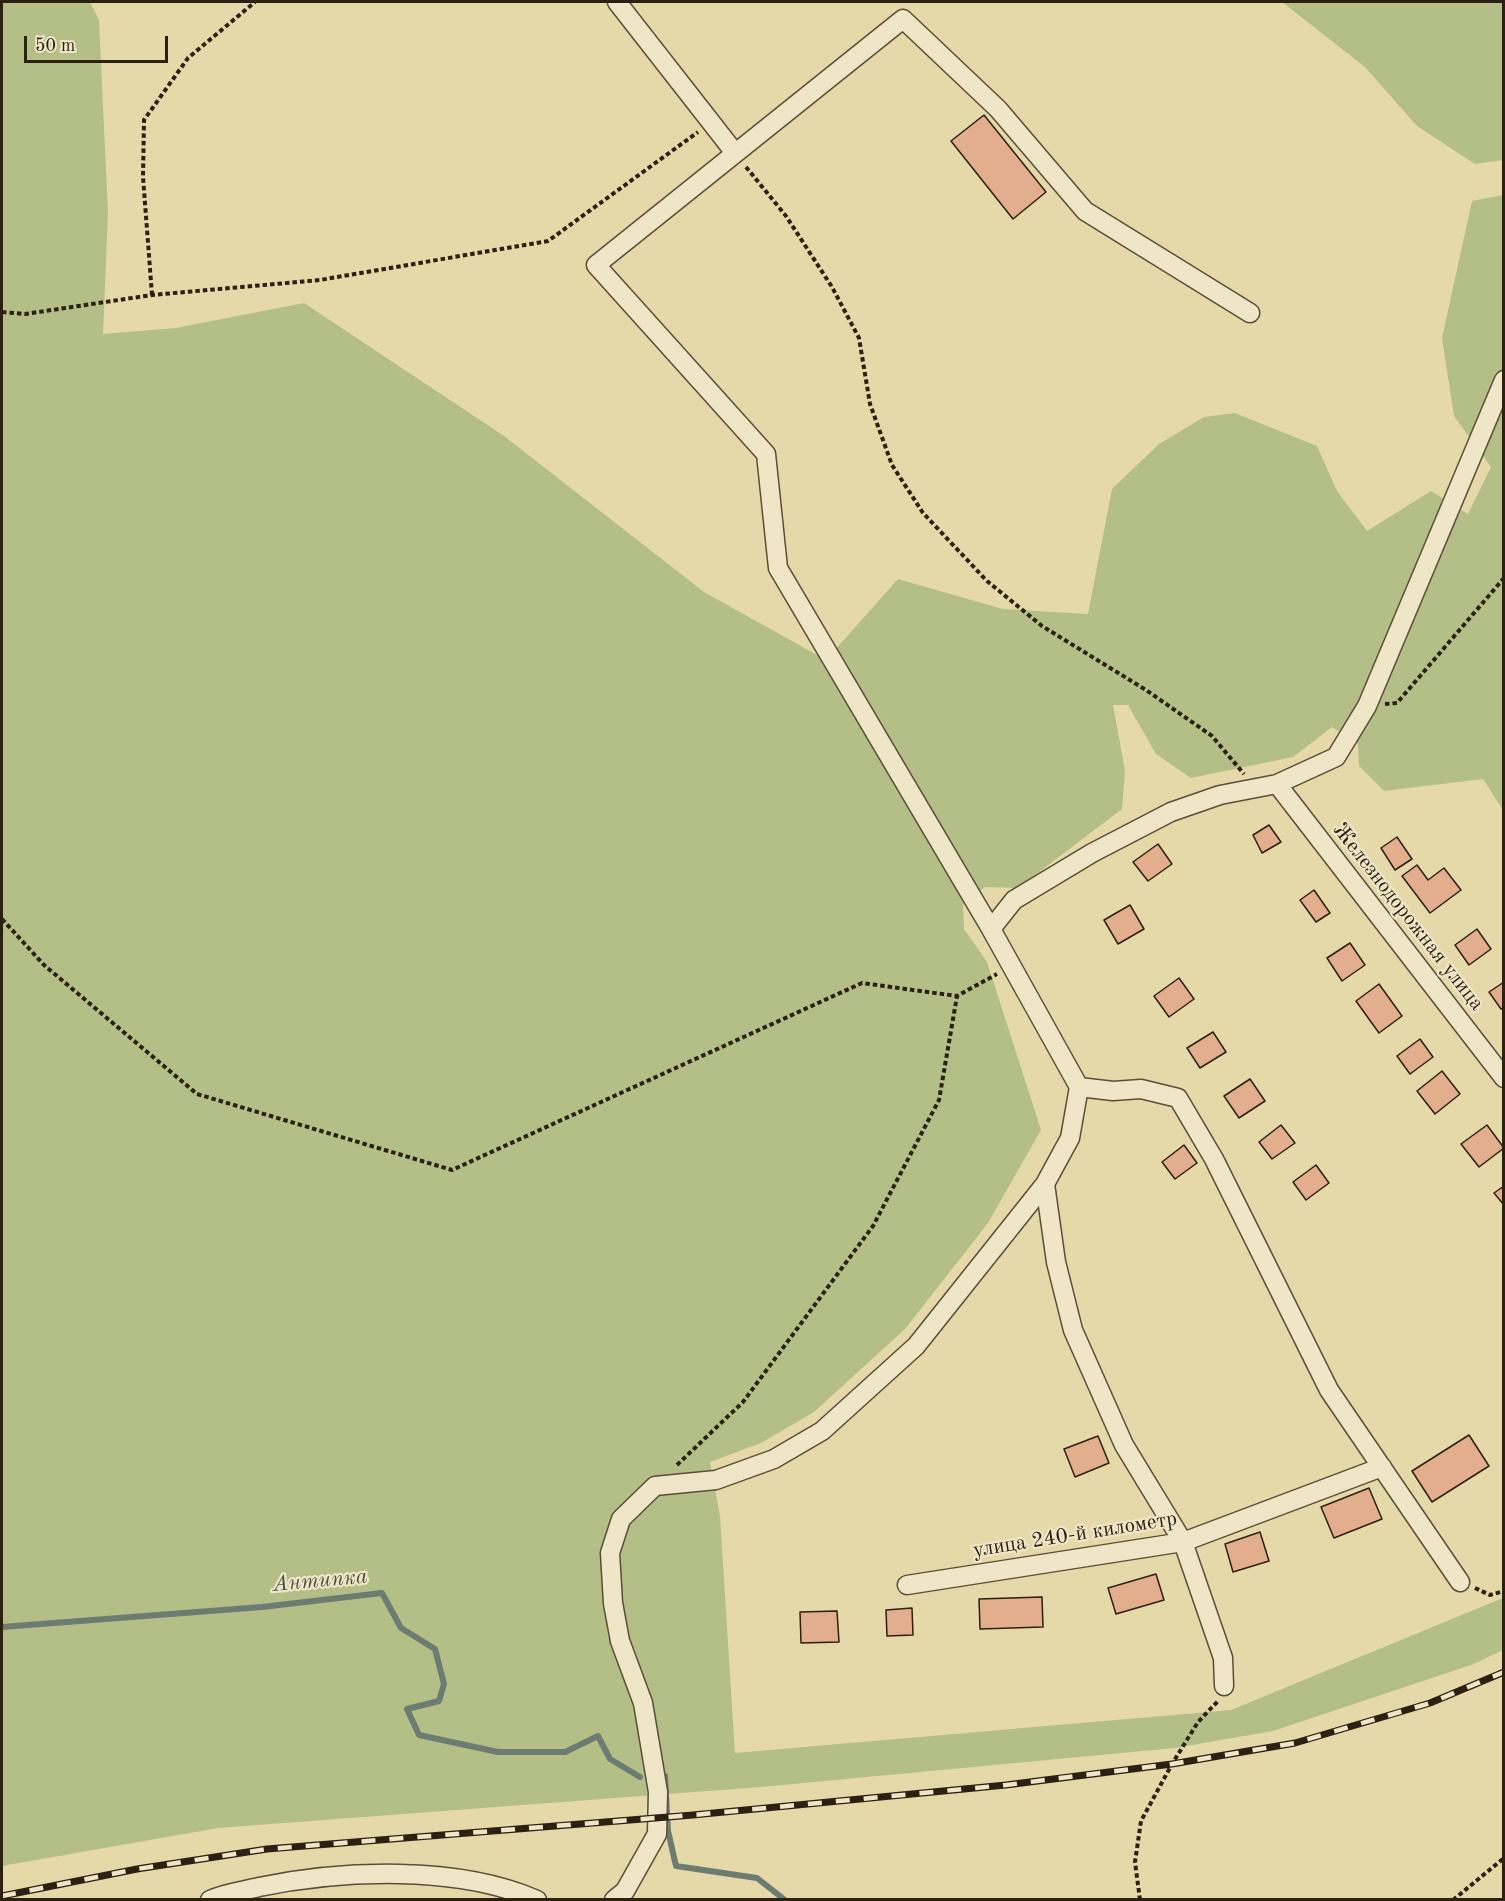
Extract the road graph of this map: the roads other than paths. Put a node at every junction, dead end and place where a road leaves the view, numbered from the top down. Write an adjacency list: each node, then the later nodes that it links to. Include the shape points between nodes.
1 (617, 2): 2 (street)
2 (735, 153): 3 (street, via 903,19 998,109 1085,212); 6 (street, via 596,265 765,454 778,568)
3 (1250, 313)
4 (1503, 380): 5 (street, via 1367,706 1336,757)
5 (1277, 784): 6 (street, via 1220,795 1171,813 1092,853 1014,900); 7 (street, Железнодорожная улица)
6 (991, 929): 8 (street)
7 (1503, 1078)
8 (1079, 1087): 9 (street, via 1070,1138); 10 (street, via 1141,1089 1178,1098 1214,1159 1329,1390)
9 (1045, 1184): 11 (street, via 1056,1262 1074,1330 1124,1445); 17 (street, via 916,1346 822,1431 774,1459 716,1480 655,1486 621,1519 609,1553 613,1603 620,1641 643,1703 658,1792 657,1834 625,1891)
10 (1382, 1467): 11 (street, улица 240-й километр); 12 (street)
11 (1183, 1542): 13 (street, улица 240-й километр); 14 (street, via 1223,1658)
12 (1460, 1582)
13 (907, 1585)
14 (1224, 1686)
15 (210, 1899): 16 (street, via 307,1878 408,1874 467,1881)
16 (537, 1899)
17 (614, 1899)

